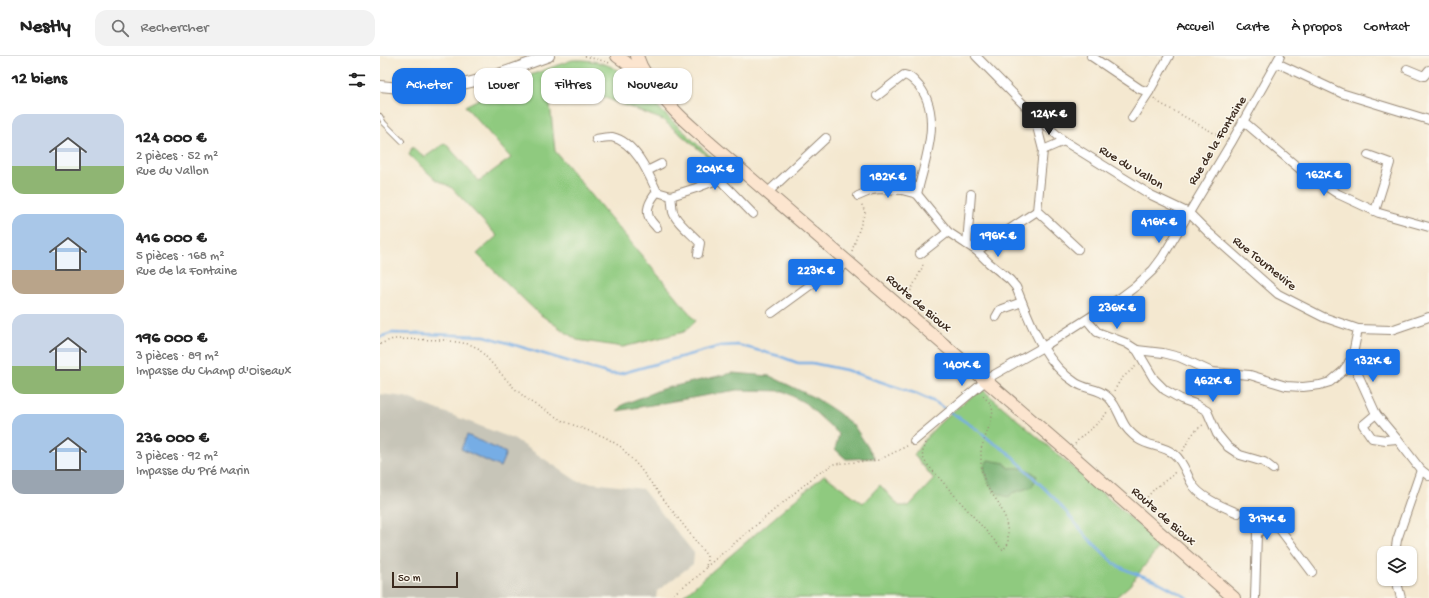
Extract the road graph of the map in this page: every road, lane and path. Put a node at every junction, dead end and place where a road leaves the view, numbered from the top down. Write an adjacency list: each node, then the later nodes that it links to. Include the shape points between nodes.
1 (549, 56): 12 (street, via 500,74 459,85 429,89)
2 (617, 56): 8 (main road, Route de Bioux)
3 (637, 56): 9 (main road, Route de Bioux)
4 (976, 56): 16 (street, Rue du Vallon)
5 (1091, 56): 13 (street, via 1140,89)
6 (1169, 56): 13 (street)
7 (1278, 60): 19 (street, via 1341,92); 20 (street, Rue de la Fontaine)
8 (632, 68)
9 (642, 68)
10 (1407, 69): 11 (street, via 1424,76)
11 (1429, 70)
12 (380, 86)
13 (1149, 92): 18 (street); 25 (path, via 1156,101)
14 (877, 96): 34 (street, via 904,75 912,78 926,95 930,109 931,137)
15 (669, 104): 29 (main road, Route de Bioux)
16 (1034, 115): 24 (street, Rue du Vallon); 26 (street)
17 (380, 116): 23 (lane)
18 (1132, 118)
19 (1429, 120)
20 (1244, 121): 25 (street, Rue de la Fontaine); 39 (street, via 1301,170 1338,194)
21 (826, 138): 33 (street)
22 (596, 139): 30 (street, via 611,137 623,141 631,147)
23 (402, 141)
24 (1064, 141): 26 (street); 40 (street, Rue du Vallon, via 1151,195)
25 (1231, 143): 40 (street, Rue de la Fontaine)
26 (1043, 150): 38 (street)
27 (1368, 155): 39 (street, via 1390,163)
28 (661, 164): 30 (street)
29 (737, 167): 31 (street); 33 (main road, Route de Bioux)
30 (647, 172): 32 (street)
31 (719, 179): 36 (street); 41 (street)
32 (657, 192): 36 (street); 43 (street, via 648,206 648,216)
33 (767, 193): 50 (main road, Route de Bioux)
34 (917, 194): 37 (street, via 880,189); 44 (street)
35 (971, 194): 45 (street)
36 (671, 196): 48 (street, via 673,212 678,221 700,243)
37 (858, 196): 50 (path, via 865,212)
38 (1037, 211): 46 (street); 47 (street)
39 (1376, 211): 42 (street)
40 (1189, 213): 56 (street, Rue de la Fontaine, via 1153,270 1136,286); 57 (street, Rue Tournevire, via 1278,294 1323,317)
41 (753, 214)
42 (1429, 227)
43 (657, 228)
44 (948, 232): 45 (street); 49 (street)
45 (967, 244): 47 (street)
46 (1078, 249)
47 (977, 250): 51 (street, via 1010,280)
48 (698, 254)
49 (920, 254): 52 (path, via 923,266)
50 (848, 261): 52 (main road, Route de Bioux); 53 (street, via 837,272 820,278)
51 (1022, 302): 54 (street, via 1000,310); 59 (street)
52 (901, 307): 62 (main road, Route de Bioux)
53 (772, 313)
54 (996, 317)
55 (1429, 317): 57 (street, Rue Tournevire, via 1391,330)
56 (1087, 320): 59 (street, Rue de la Fontaine); 60 (street, via 1097,332)
57 (1358, 329): 61 (street, via 1352,359)
58 (380, 344): 73 (path, via 393,339 444,340 478,348 529,401 563,421 605,437 621,447 707,556)
59 (1043, 347): 62 (street, Rue de la Fontaine); 71 (street, via 1066,375 1077,384 1102,392 1109,398 1132,434 1144,443 1173,453 1191,484 1216,504)
60 (1137, 350): 61 (street, via 1179,357 1212,372 1250,375 1286,386 1303,388 1330,382); 68 (street, via 1154,379 1165,390 1207,411 1217,434 1228,447 1240,455 1264,462)
61 (1349, 362): 64 (street, via 1356,370)
62 (986, 380): 63 (street, Rue de la Fontaine); 77 (main road, Route de Bioux)
63 (975, 389): 65 (street, Rue de la Fontaine); 65 (path, via 994,410 981,449 981,468 986,486 1005,516 1008,544 1004,550 926,463 922,452)
64 (1376, 414): 66 (street); 66 (street, via 1363,424 1372,438)
65 (929, 429): 67 (street, Rue de la Fontaine)
66 (1397, 439): 69 (street)
67 (914, 441): 73 (path, via 879,460 834,464)
68 (1273, 468)
69 (1421, 470): 70 (street); 72 (street)
70 (1429, 476)
71 (1238, 513)
72 (1396, 546)
73 (706, 567): 76 (path)
74 (1312, 572): 78 (street, via 1279,528 1270,526 1257,534)
75 (1398, 586): 79 (street)
76 (670, 598)
77 (1234, 598)
78 (1255, 598)
79 (1401, 598)

